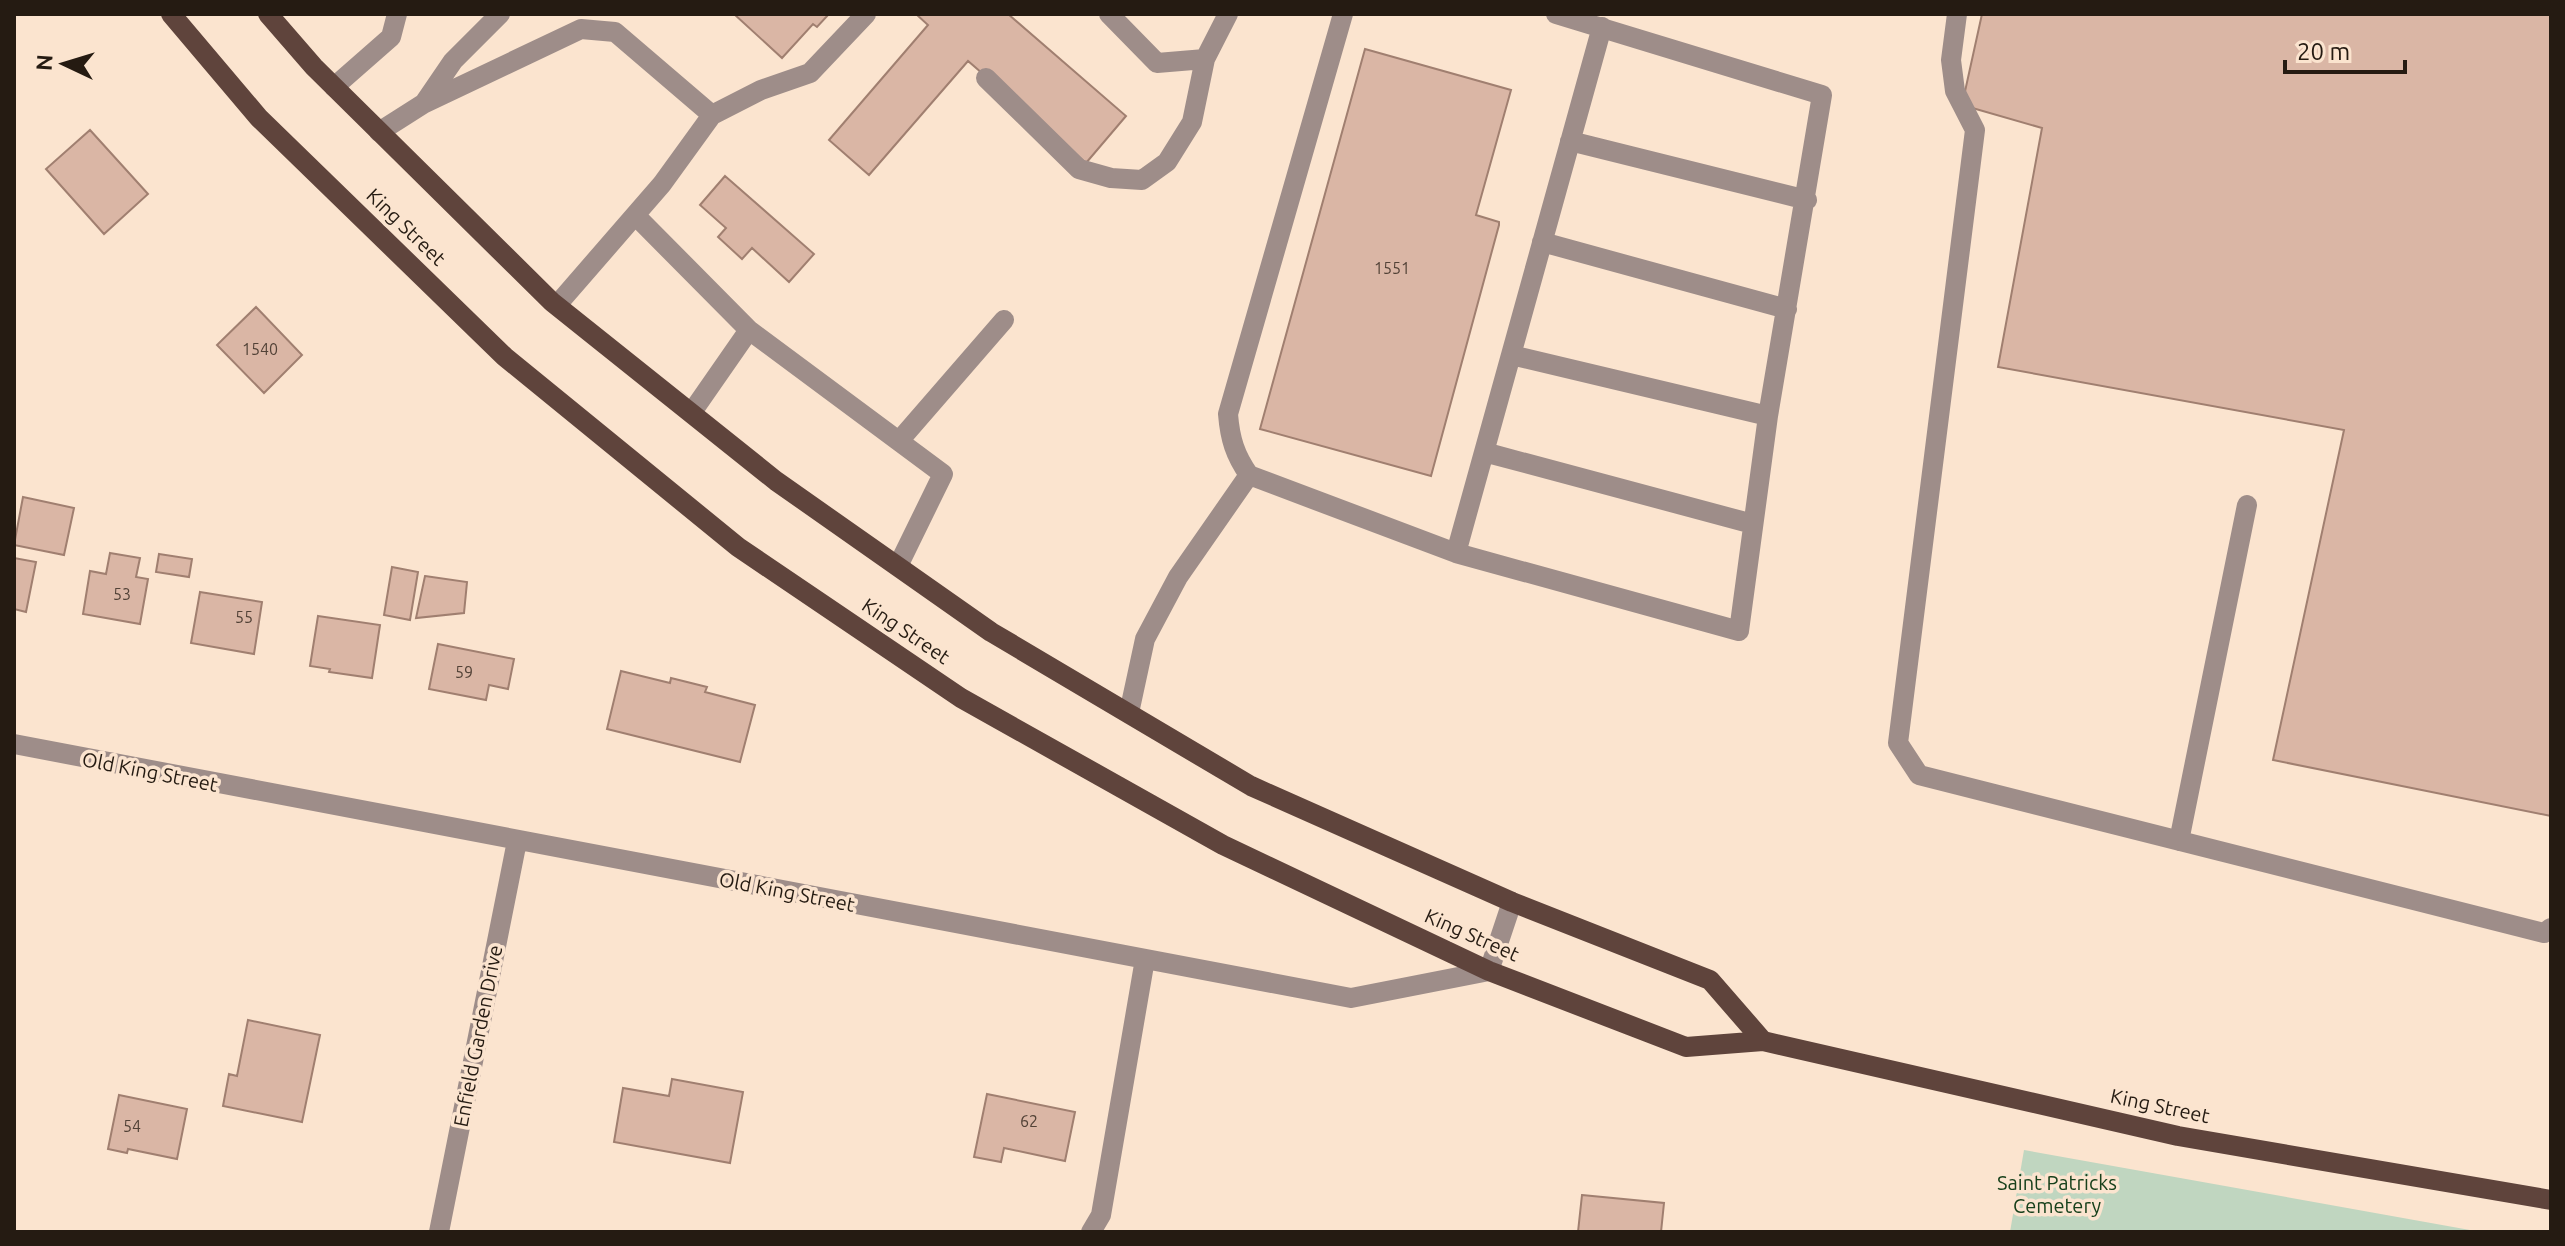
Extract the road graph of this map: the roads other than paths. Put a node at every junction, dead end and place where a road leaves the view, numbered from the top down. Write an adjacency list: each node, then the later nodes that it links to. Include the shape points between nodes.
1 (171, 14): 43 (main road, King Street, via 259,118 505,357 738,547 961,698 1223,845)
2 (268, 14): 14 (main road)
3 (397, 14): 14 (street, via 391,37)
4 (500, 14): 15 (street, via 453,61)
5 (866, 14): 16 (street, via 810,73)
6 (1109, 14): 12 (street, via 1157,63)
7 (1228, 14): 12 (street)
8 (1343, 14): 31 (street, via 1228,414 1233,448)
9 (1556, 14): 11 (street)
10 (1957, 14): 39 (street, via 1951,60 1955,91 1975,130 1898,743 1919,775)
11 (1602, 27): 18 (street); 19 (street, via 1822,95)
12 (1205, 59): 13 (street, via 1192,122 1167,162 1142,180 1079,169)
13 (986, 78)
14 (334, 87): 17 (main road)
15 (423, 104): 16 (street, via 581,29 615,32); 17 (street)
16 (712, 115): 20 (street)
17 (379, 132): 22 (main road)
18 (1570, 141): 19 (street); 21 (street)
19 (1807, 200): 23 (street)
20 (635, 215): 22 (street); 25 (street)
21 (1542, 242): 23 (street); 26 (street)
22 (557, 305): 27 (main road)
23 (1787, 309): 28 (street)
24 (1004, 320): 29 (street)
25 (749, 330): 27 (street); 29 (street)
26 (1511, 355): 28 (street); 30 (street)
27 (692, 412): 35 (main road, via 776,481)
28 (1768, 416): 33 (street)
29 (899, 441): 35 (street, via 943,474)
30 (1484, 452): 33 (street); 34 (street)
31 (1249, 475): 34 (street); 36 (street, via 1178,577 1145,639)
32 (2247, 505): 39 (street)
33 (1753, 524): 34 (street, via 1739,631)
34 (1456, 553)
35 (898, 566): 36 (main road, via 991,632)
36 (1129, 713): 40 (main road, via 1251,786)
37 (14, 744): 38 (street, Old King Street)
38 (517, 841): 42 (street, Old King Street); 46 (street, Enfield Garden Drive)
39 (2179, 841): 41 (street, via 2544,933)
40 (1512, 902): 43 (street); 44 (main road, via 1710,980)
41 (2551, 928)
42 (1145, 959): 43 (street, Old King Street, via 1351,998); 47 (street, via 1101,1215)
43 (1489, 971): 44 (main road, King Street, via 1686,1047)
44 (1763, 1041): 45 (main road, King Street, via 2178,1136)
45 (2551, 1200)
46 (439, 1232)
47 (1091, 1232)

